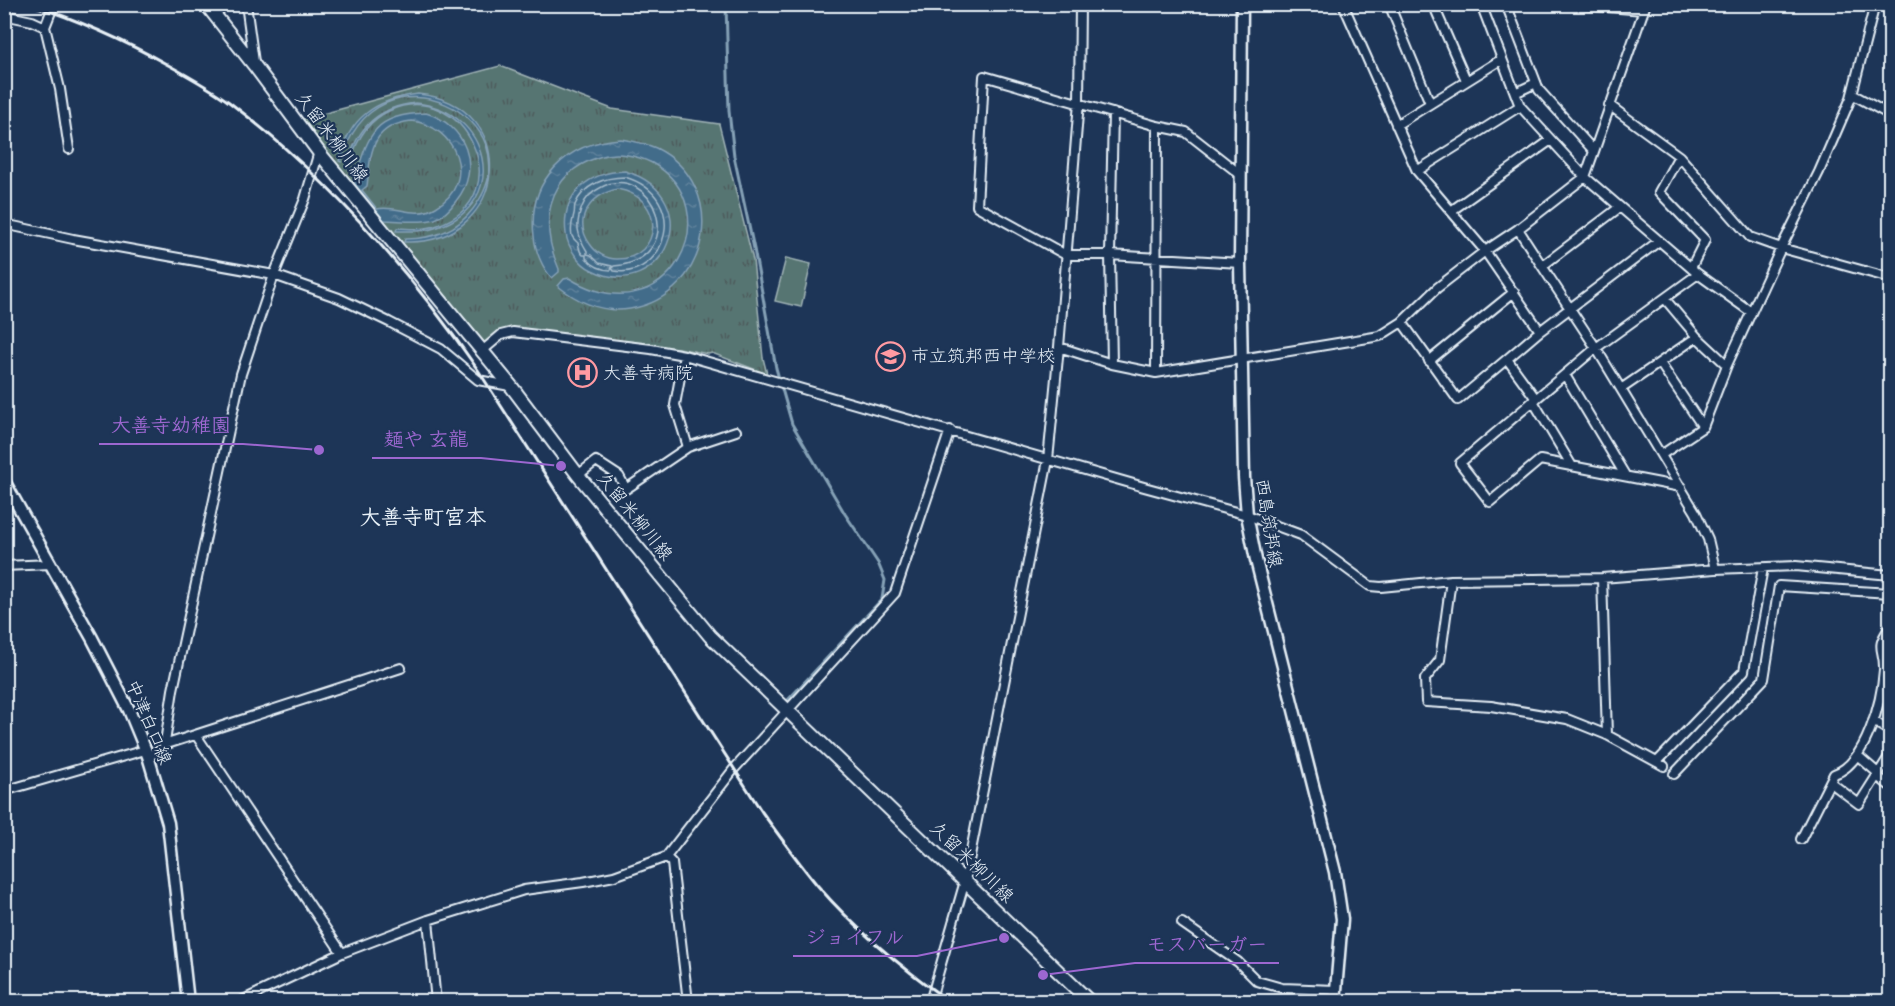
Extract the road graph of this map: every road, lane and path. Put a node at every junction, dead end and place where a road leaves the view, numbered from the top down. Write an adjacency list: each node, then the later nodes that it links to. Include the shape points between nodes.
1 (54, 4): 15 (street)
2 (206, 4): 17 (main road, 久留米柳川線)
3 (246, 4): 17 (street)
4 (1080, 4): 22 (street)
5 (1242, 4): 36 (main road, 西島筑邦線)
6 (1343, 4): 28 (street)
7 (1389, 4): 23 (street)
8 (1433, 4): 18 (street)
9 (1481, 4): 16 (street)
10 (1506, 4): 19 (street)
11 (1570, 4): 13 (street)
12 (1875, 4): 21 (street)
13 (1645, 7): 24 (street)
14 (4, 15): 15 (street)
15 (45, 27): 31 (street)
16 (1502, 59): 18 (street); 20 (street)
17 (254, 65): 33 (main road, 久留米柳川線)
18 (1466, 80): 23 (street)
19 (1536, 83): 20 (street); 32 (street)
20 (1515, 93): 25 (street)
21 (1852, 94): 27 (street); 43 (street)
22 (1079, 102): 26 (street); 45 (street); 45 (street, via 984,76 977,206)
23 (1430, 103): 28 (street)
24 (1609, 105): 32 (street); 34 (street)
25 (1520, 106): 30 (street); 35 (street)
26 (1113, 112): 29 (street); 46 (street)
27 (1890, 116)
28 (1396, 124): 35 (street)
29 (1157, 126): 36 (street, via 1186,132); 47 (street)
30 (1551, 140): 37 (street); 39 (street)
31 (69, 149)
32 (1593, 151): 37 (street)
33 (321, 155): 51 (street, via 318,154 305,199); 63 (main road, 久留米柳川線)
34 (1679, 156): 43 (street, via 1750,237); 50 (street, via 1659,192 1704,240)
35 (1417, 171): 39 (street)
36 (1241, 175): 48 (main road, 西島筑邦線)
37 (1585, 177): 38 (street); 41 (street)
38 (1620, 207): 42 (street); 49 (street)
39 (1451, 211): 44 (street)
40 (4, 224): 51 (street)
41 (1518, 230): 44 (street); 49 (street)
42 (1659, 241): 50 (street); 56 (street)
43 (1781, 248): 53 (street); 57 (street)
44 (1485, 251): 54 (street); 58 (street, via 1437,288)
45 (1066, 255): 46 (street); 61 (street)
46 (1110, 255): 47 (street); 69 (street)
47 (1156, 258): 48 (street); 71 (street)
48 (1240, 263): 65 (main road, 西島筑邦線)
49 (1542, 266): 56 (street)
50 (1691, 268): 52 (street)
51 (274, 274): 73 (street, via 339,298 441,349 478,380); 103 (street, via 241,374)
52 (1698, 274): 55 (street); 57 (street)
53 (1890, 278)
54 (1514, 292): 59 (street); 67 (street)
55 (1665, 299): 60 (street); 62 (street)
56 (1570, 309): 59 (street); 62 (street)
57 (1751, 312): 70 (street)
58 (1402, 322): 65 (street, via 1380,336); 67 (street)
59 (1540, 331): 66 (street)
60 (1697, 337): 68 (street); 70 (street)
61 (1059, 347): 69 (street); 81 (street)
62 (1596, 348): 72 (street); 74 (street)
63 (481, 352): 64 (street, via 501,335 513,332); 73 (main road, 久留米柳川線)
64 (684, 356): 77 (street); 79 (street, via 675,405)
65 (1242, 359): 71 (street); 87 (main road, 西島筑邦線)
66 (1507, 359): 67 (street, via 1458,400); 75 (street)
67 (1429, 361)
68 (1660, 363): 74 (street); 76 (street)
69 (1112, 364): 71 (street)
70 (1727, 364): 76 (street)
71 (1156, 373)
72 (1565, 375): 75 (street); 84 (street)
73 (511, 386): 83 (main road, 久留米柳川線)
74 (1621, 389): 80 (street)
75 (1534, 400): 82 (street); 82 (street, via 1460,463 1490,502 1540,460)
76 (1703, 427): 80 (street)
77 (950, 430): 81 (street); 98 (street, via 895,593)
78 (735, 431): 79 (street)
79 (688, 447): 83 (street, via 626,489 619,476 596,461)
80 (1661, 455): 86 (street)
81 (1048, 459): 87 (street); 114 (street)
82 (1572, 466): 84 (street)
83 (578, 475): 98 (main road, 久留米柳川線, via 710,636)
84 (1625, 476): 86 (street)
85 (4, 481): 88 (main road, 中津白口線)
86 (1681, 487): 91 (street, via 1708,539)
87 (1247, 515): 94 (street, via 1301,536 1371,585); 118 (main road, 西島筑邦線, via 1335,872 1342,919)
88 (51, 564): 89 (street); 104 (main road, 中津白口線, via 129,710)
89 (4, 566)
90 (1763, 568): 91 (street); 92 (street, via 1796,566); 102 (street, via 1744,671 1661,764)
91 (1715, 569): 93 (street)
92 (1890, 575)
93 (1602, 578): 94 (street); 102 (street)
94 (1451, 580): 102 (street, via 1440,660 1425,679 1426,702 1491,706 1567,719)
95 (1890, 594): 107 (street, via 1779,586 1764,679)
96 (1890, 627): 99 (street, via 1881,640 1884,668)
97 (401, 668): 101 (street)
98 (786, 710): 113 (street); 114 (main road, 久留米柳川線)
99 (1874, 721): 100 (street); 105 (street)
100 (1890, 731)
101 (196, 735): 103 (street); 117 (street)
102 (1607, 735)
103 (164, 745): 104 (street, via 164,749)
104 (146, 753): 111 (street); 120 (main road, 中津白口線, via 168,823)
105 (1857, 755): 108 (street); 109 (street)
106 (1890, 755): 108 (street)
107 (1674, 774)
108 (1878, 775): 109 (street, via 1859,804); 110 (street)
109 (1830, 782): 112 (street)
110 (1890, 786)
111 (4, 791)
112 (1802, 839)
113 (666, 857): 115 (street, via 614,876 524,890); 123 (street, via 672,863)
114 (965, 880): 119 (street); 124 (main road, 久留米柳川線)
115 (428, 920): 117 (street); 122 (street)
116 (1182, 923): 118 (street, via 1238,962 1257,981)
117 (342, 953): 121 (street)
118 (1336, 996)
119 (932, 1001)
120 (188, 1002)
121 (239, 1002)
122 (436, 1002)
123 (688, 1002)
124 (1090, 1002)

